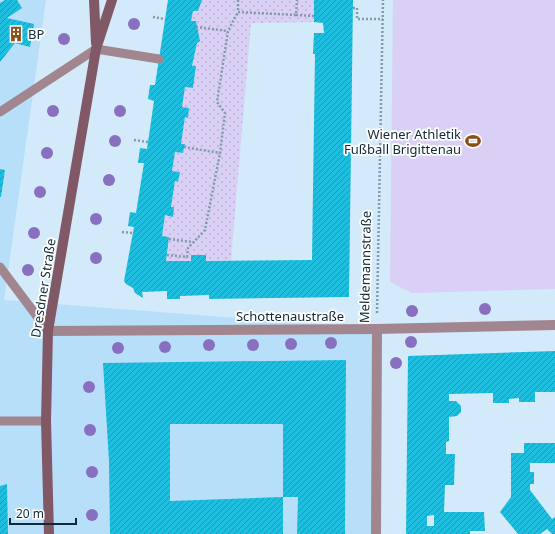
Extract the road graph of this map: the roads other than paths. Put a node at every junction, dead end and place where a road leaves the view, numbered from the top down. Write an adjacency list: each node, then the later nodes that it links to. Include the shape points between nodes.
1 (94, 0): 3 (main road, Dresdner Straße)
2 (112, 0): 3 (main road, Dresdner Straße)
3 (96, 49): 4 (lane); 5 (lane); 9 (main road, Dresdner Straße)
4 (159, 59)
5 (0, 112)
6 (0, 267): 9 (lane)
7 (555, 325): 8 (street, Schottenaustraße)
8 (377, 329): 9 (street, Schottenaustraße); 13 (street, Meldemannstraße)
9 (48, 331): 11 (main road, Dresdner Straße)
10 (0, 421): 11 (lane)
11 (46, 421): 12 (main road, Dresdner Straße)
12 (49, 534)
13 (376, 534)

